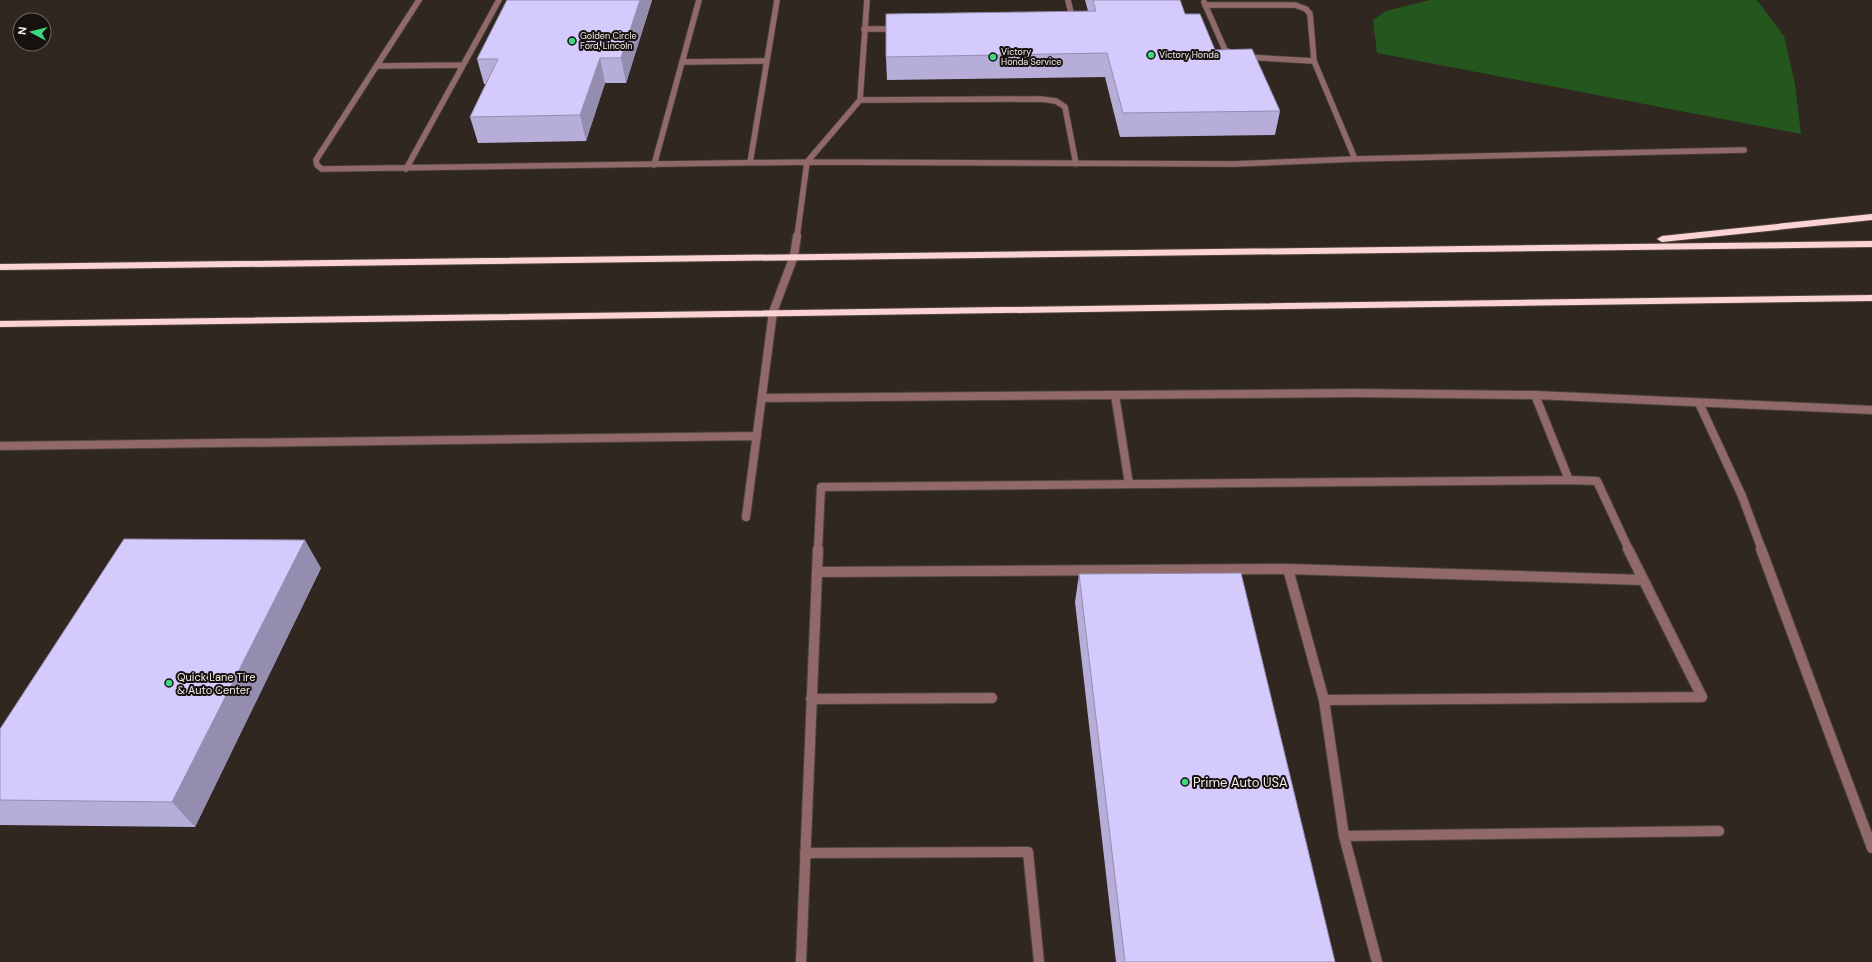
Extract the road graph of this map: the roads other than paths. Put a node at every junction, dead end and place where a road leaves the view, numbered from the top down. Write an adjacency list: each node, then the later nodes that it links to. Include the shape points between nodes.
1 (419, 0): 15 (street)
2 (499, 0): 14 (street)
3 (699, 0): 13 (street)
4 (777, 0): 11 (street)
5 (867, 0): 9 (street)
6 (1068, 0): 8 (street, via 1073,20)
7 (1204, 2): 12 (street, via 1225,50 1229,53 1245,57); 12 (street, via 1295,5 1306,9 1310,14)
8 (1071, 25)
9 (864, 29): 10 (street); 16 (street)
10 (904, 29)
11 (767, 61): 13 (street); 20 (street)
12 (1314, 61): 18 (street)
13 (682, 62): 22 (street)
14 (463, 65): 15 (street); 23 (street)
15 (376, 66): 23 (street, via 316,160 317,166 334,170)
16 (860, 100): 19 (street); 21 (street, via 1056,101 1065,107)
17 (1744, 150): 18 (street)
18 (1355, 159): 21 (street, via 1234,164)
19 (807, 162): 20 (street); 21 (street); 27 (street)
20 (750, 163): 22 (street)
21 (1076, 164)
22 (654, 165): 23 (street)
23 (406, 169)
24 (1872, 217): 26 (highway)
25 (1872, 244): 26 (highway)
26 (1590, 247): 27 (highway)
27 (794, 256): 28 (highway); 30 (street)
28 (0, 267)
29 (1872, 299): 30 (highway)
30 (773, 312): 31 (highway); 34 (street)
31 (0, 324)
32 (1115, 395): 33 (street); 34 (street); 40 (street)
33 (1535, 395): 35 (street); 39 (street)
34 (762, 398): 37 (street)
35 (1699, 403): 36 (street); 50 (street, via 1742,496)
36 (1872, 410)
37 (757, 436): 38 (street); 41 (street)
38 (0, 446)
39 (1569, 480): 40 (street); 44 (street, via 1597,481)
40 (1129, 484): 43 (street, via 821,486)
41 (746, 517)
42 (1288, 569): 43 (street); 44 (street); 47 (street)
43 (817, 572): 45 (street)
44 (1643, 580): 47 (street, via 1702,697)
45 (811, 698): 46 (street); 51 (street)
46 (992, 698)
47 (1324, 700): 49 (street)
48 (1719, 831): 49 (street)
49 (1344, 836): 54 (street)
50 (1872, 848)
51 (805, 853): 52 (street); 53 (street, via 1028,852)
52 (801, 962)
53 (1039, 962)
54 (1377, 962)

